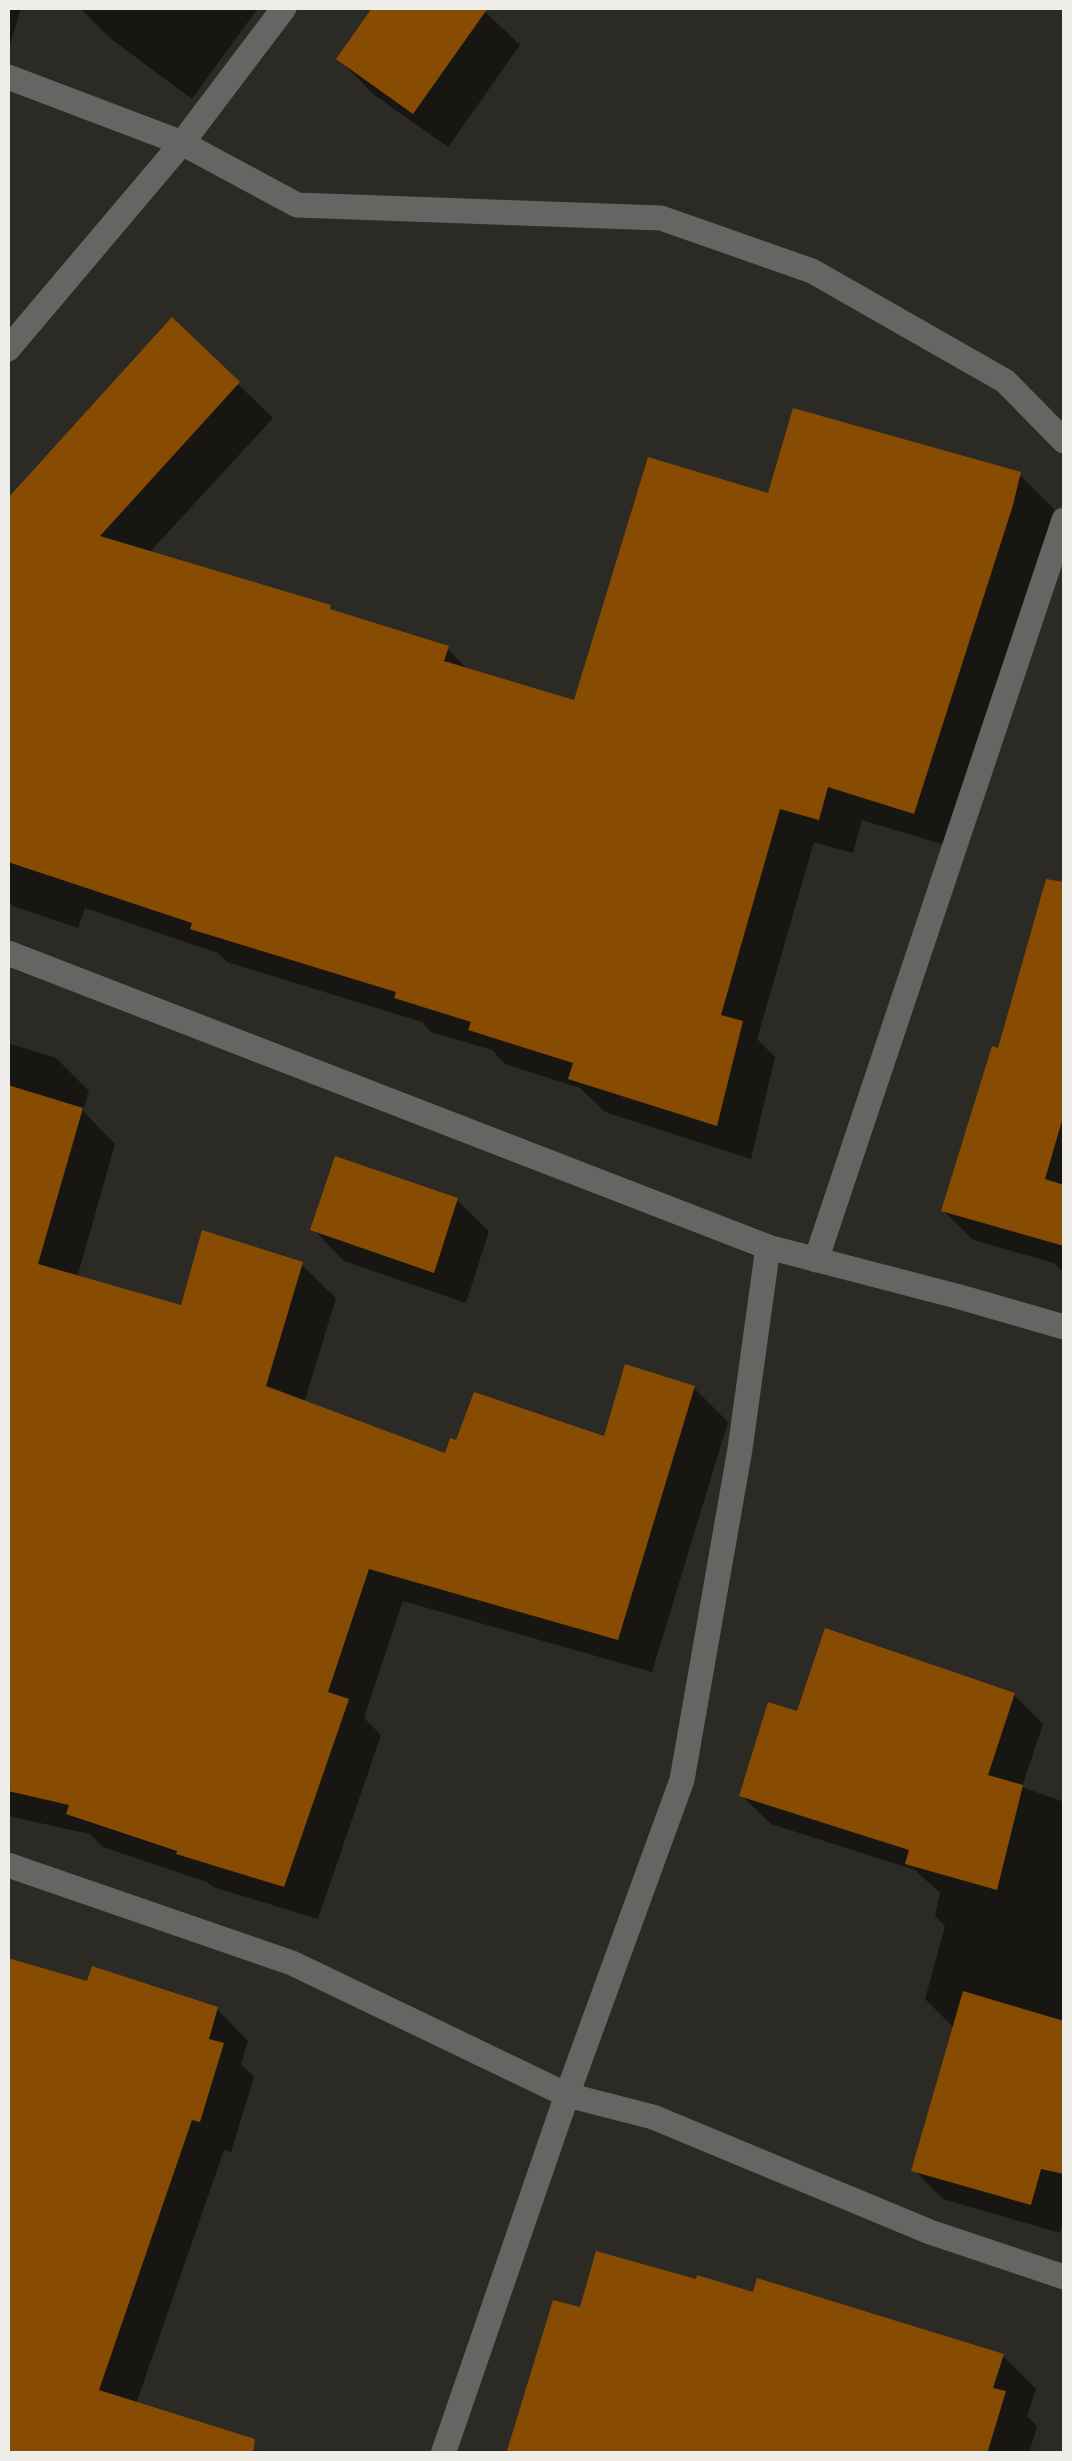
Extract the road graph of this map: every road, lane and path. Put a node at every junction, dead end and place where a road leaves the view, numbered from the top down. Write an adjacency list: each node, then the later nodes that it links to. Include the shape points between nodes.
1 (284, 8): 3 (street)
2 (8, 77): 3 (street)
3 (182, 143): 4 (street); 5 (street, via 297,205 662,218 812,271 1005,381)
4 (8, 349)
5 (1064, 440)
6 (1064, 520): 9 (street)
7 (8, 953): 8 (street)
8 (768, 1247): 9 (street); 12 (street, via 682,1780)
9 (816, 1260): 10 (street)
10 (1064, 1327)
11 (8, 1865): 12 (street, via 292,1963)
12 (567, 2095): 13 (street, via 653,2117 930,2232); 14 (street)
13 (1064, 2277)
14 (443, 2454)

